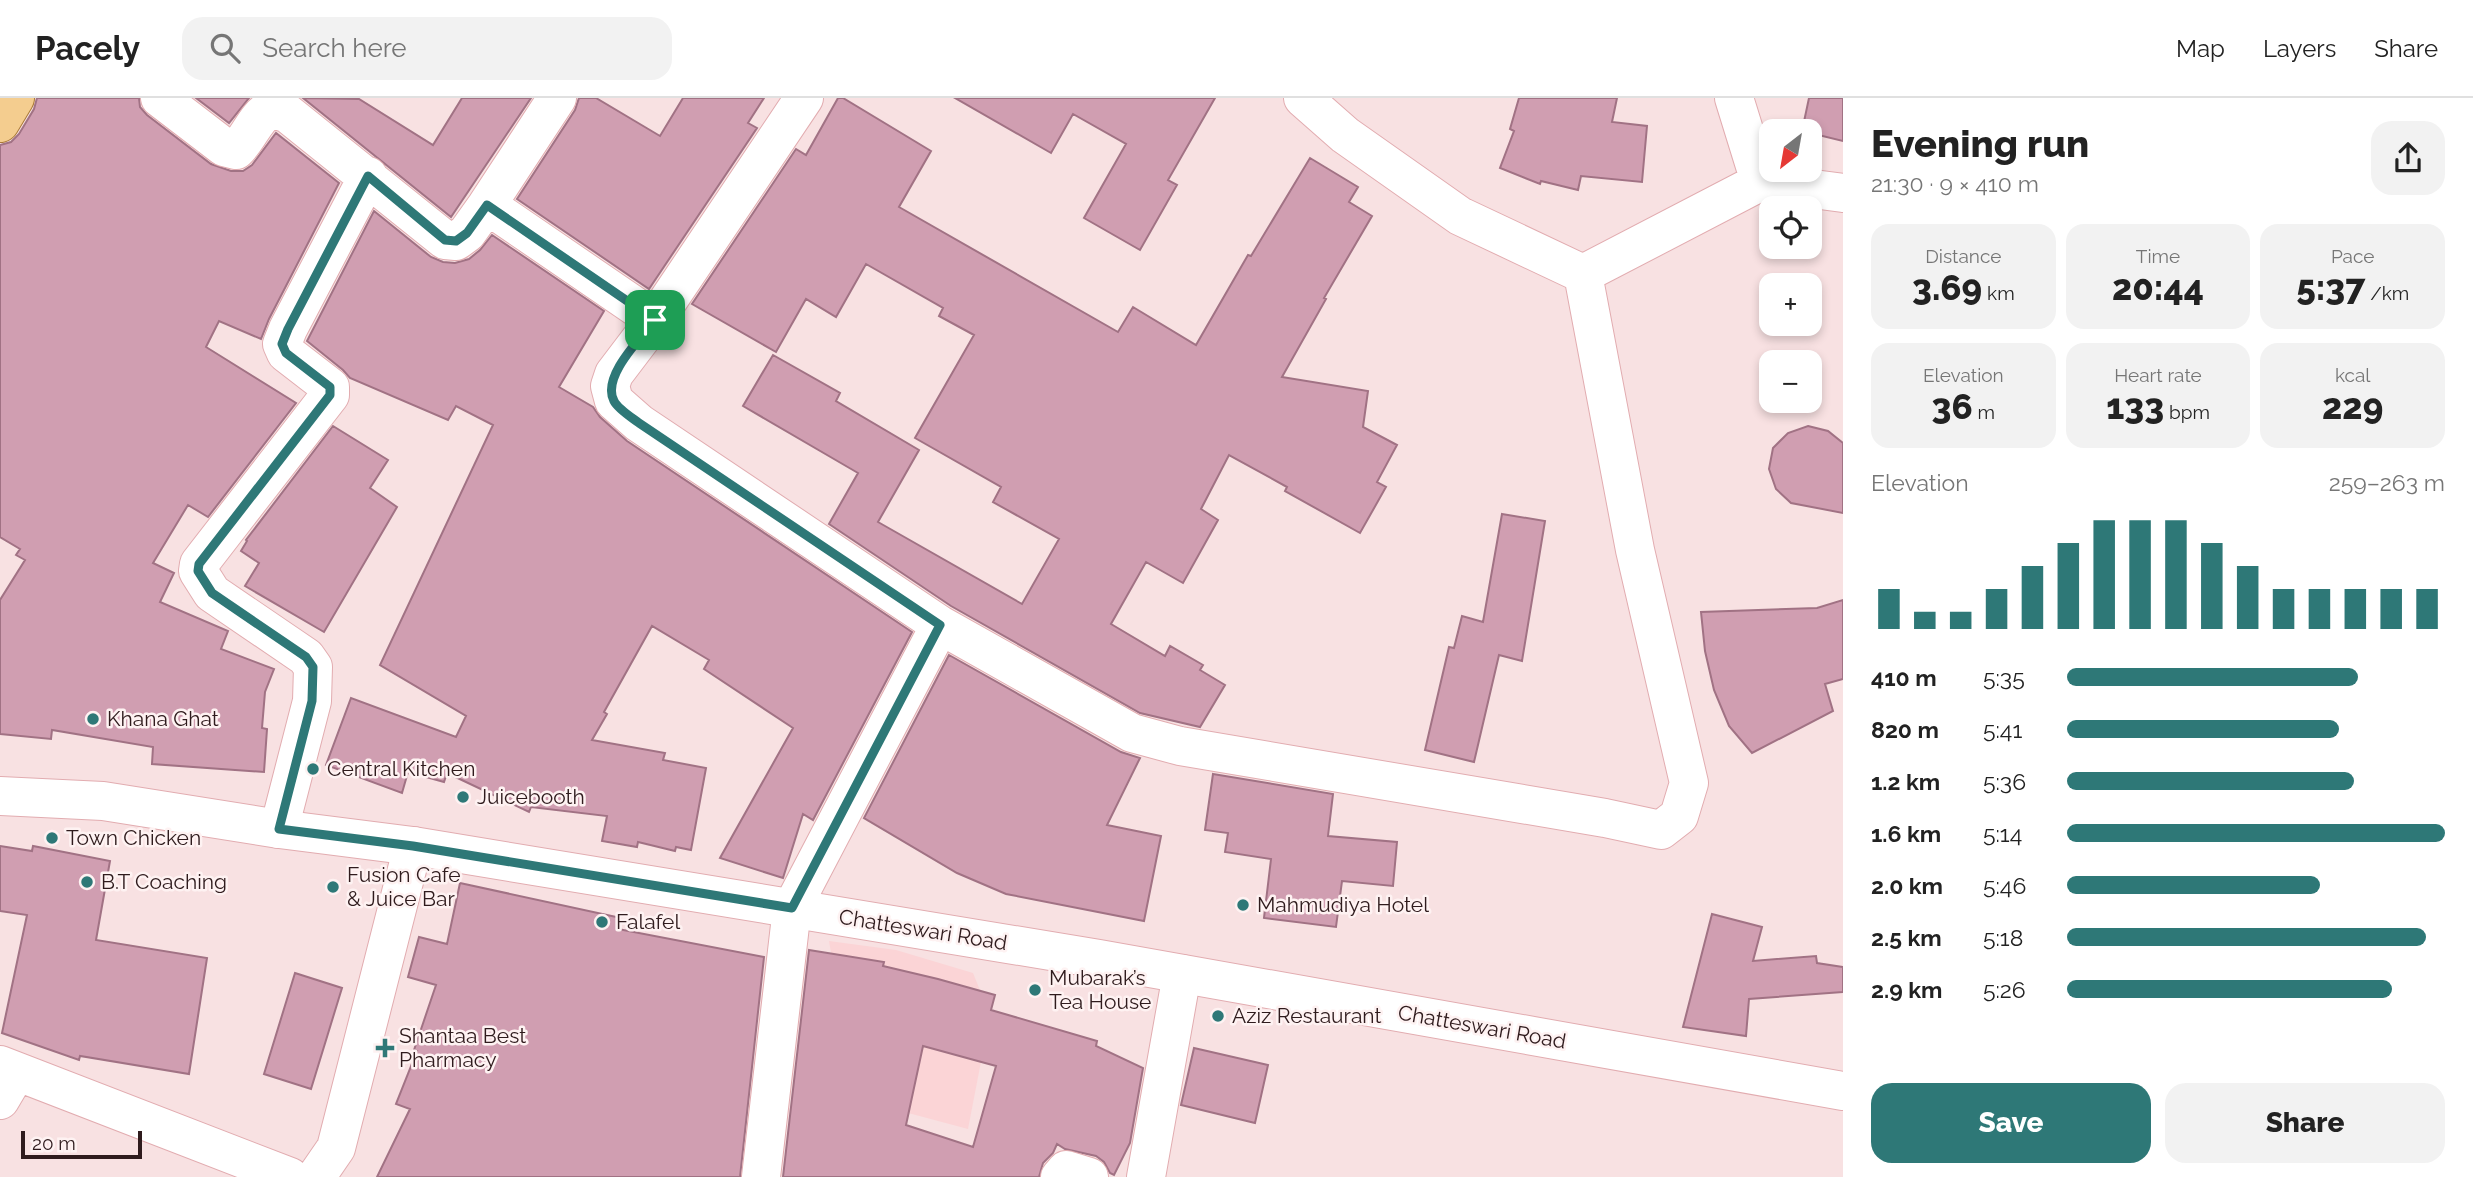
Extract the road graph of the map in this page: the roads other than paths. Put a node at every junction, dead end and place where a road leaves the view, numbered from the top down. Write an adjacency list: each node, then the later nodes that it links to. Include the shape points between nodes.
1 (15, 98): 7 (main road)
2 (160, 98): 8 (street, via 224,148 236,150 262,113 272,108 288,114)
3 (557, 98): 12 (street)
4 (804, 98): 14 (street)
5 (1303, 98): 13 (street, via 1345,135 1460,216)
6 (1734, 98): 9 (street)
7 (0, 123)
8 (368, 176): 12 (street, via 445,240 456,241 467,233); 17 (street, via 282,344 286,353 330,387 330,395 198,571 212,593 306,657 313,667 312,701)
9 (1759, 179)
10 (1760, 182): 11 (street); 13 (street)
11 (1843, 193)
12 (487, 205): 14 (street)
13 (1583, 274): 15 (street, via 1635,550 1689,783 1679,816 1661,830 1180,746 1132,733)
14 (655, 320): 15 (street, via 614,374 610,386 614,401 639,423)
15 (940, 625): 19 (street)
16 (0, 796): 17 (street, Chatteswari Road, via 103,802)
17 (279, 829): 18 (street, Chatteswari Road)
18 (413, 846): 19 (street, Chatteswari Road); 24 (street, via 336,1148)
19 (792, 908): 20 (street, Chatteswari Road); 25 (street)
20 (1182, 974): 22 (street, Chatteswari Road); 28 (street)
21 (5, 1079): 23 (street)
22 (1843, 1091)
23 (290, 1177)
24 (316, 1177)
25 (761, 1177)
26 (1060, 1177): 27 (street, via 1066,1170)
27 (1089, 1177)
28 (1146, 1177)

